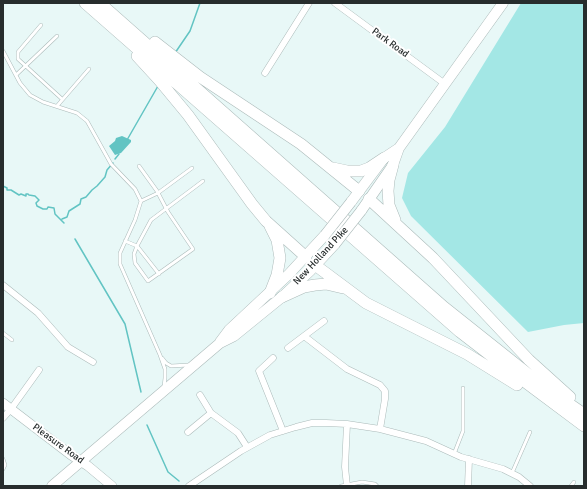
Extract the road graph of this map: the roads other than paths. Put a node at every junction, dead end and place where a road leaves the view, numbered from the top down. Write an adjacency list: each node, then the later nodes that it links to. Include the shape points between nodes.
1 (85, 3): 12 (highway)
2 (100, 3): 12 (highway)
3 (106, 3): 12 (highway)
4 (309, 3): 13 (street)
5 (335, 3): 15 (street, Park Road)
6 (503, 3): 15 (main road, New Holland Pike)
7 (41, 25): 10 (lane, via 18,52 18,59)
8 (57, 36): 10 (lane)
9 (3, 51): 14 (lane)
10 (27, 66): 14 (lane); 16 (lane)
11 (89, 69): 16 (lane)
12 (167, 69): 20 (highway, via 212,85 301,144); 28 (highway, via 199,129); 57 (highway, via 444,307 536,380); 60 (highway, via 460,332)
13 (265, 73)
14 (16, 76): 17 (lane, via 30,95)
15 (445, 84): 18 (main road, New Holland Pike)
16 (62, 99): 17 (lane)
17 (57, 106): 26 (lane, via 77,113 87,121 111,164 135,189)
18 (389, 162): 20 (highway, via 356,171 342,171); 23 (main road, New Holland Pike); 25 (main road, New Holland Pike); 29 (highway, via 388,196 390,210)
19 (139, 166): 24 (lane)
20 (330, 167): 23 (highway)
21 (192, 168): 24 (lane)
22 (202, 181): 27 (lane)
23 (359, 191): 25 (main road); 32 (main road, New Holland Pike, bridge)
24 (158, 193): 26 (lane); 27 (lane)
25 (369, 200): 29 (highway); 33 (main road, New Holland Pike, bridge)
26 (141, 201): 30 (lane, via 136,220)
27 (166, 208): 31 (lane, via 151,220); 34 (lane, via 193,248)
28 (266, 221): 32 (highway); 37 (highway, via 274,234 279,252 278,269)
29 (397, 224): 55 (highway, via 453,279 528,360)
30 (125, 241): 31 (lane); 45 (lane, via 120,253 120,264)
31 (137, 246): 34 (lane); 34 (lane, via 134,254 135,263 148,281)
32 (306, 256): 33 (main road); 37 (main road, New Holland Pike)
33 (315, 265): 36 (highway); 38 (main road, New Holland Pike)
34 (159, 274)
35 (4, 287): 47 (street, via 38,313 68,347)
36 (346, 289): 38 (highway, via 331,285 315,285); 60 (highway, via 377,309 482,363)
37 (270, 293): 43 (main road, New Holland Pike, via 229,330)
38 (282, 297): 43 (main road, New Holland Pike, via 234,336)
39 (324, 321): 41 (street)
40 (3, 333): 42 (lane)
41 (304, 336): 44 (street); 61 (street, via 347,369 380,385 385,391)
42 (12, 340)
43 (220, 343): 48 (main road, New Holland Pike)
44 (288, 348)
45 (160, 355): 48 (lane, via 171,366); 51 (lane, via 166,378)
46 (273, 358): 62 (street, via 259,371)
47 (93, 362)
48 (195, 364): 51 (main road, New Holland Pike)
49 (39, 370): 54 (street)
50 (463, 388): 66 (lane, via 463,431)
51 (164, 391): 69 (main road, New Holland Pike)
52 (200, 395): 56 (street)
53 (3, 403): 54 (street, Pleasure Road)
54 (11, 409): 58 (street); 69 (street, Pleasure Road)
55 (584, 409)
56 (211, 413): 63 (street); 65 (street, via 238,433)
57 (584, 414)
58 (3, 418)
59 (347, 424): 61 (street); 62 (street, via 312,424); 73 (street)
60 (584, 427)
61 (380, 429): 66 (street, via 426,441)
62 (283, 431): 65 (street)
63 (188, 432)
64 (530, 432): 71 (lane)
65 (247, 447): 76 (street)
66 (454, 454): 68 (street)
67 (3, 459): 70 (lane)
68 (469, 459): 71 (street); 78 (street)
69 (81, 461): 74 (main road, New Holland Pike); 75 (street, Pleasure Road)
70 (3, 469)
71 (512, 473): 79 (street)
72 (574, 482): 80 (lane)
73 (345, 485): 77 (lane, via 362,482)
74 (52, 486)
75 (112, 486)
76 (189, 486)
77 (377, 486)
78 (468, 486)
79 (530, 486)
80 (571, 486)

